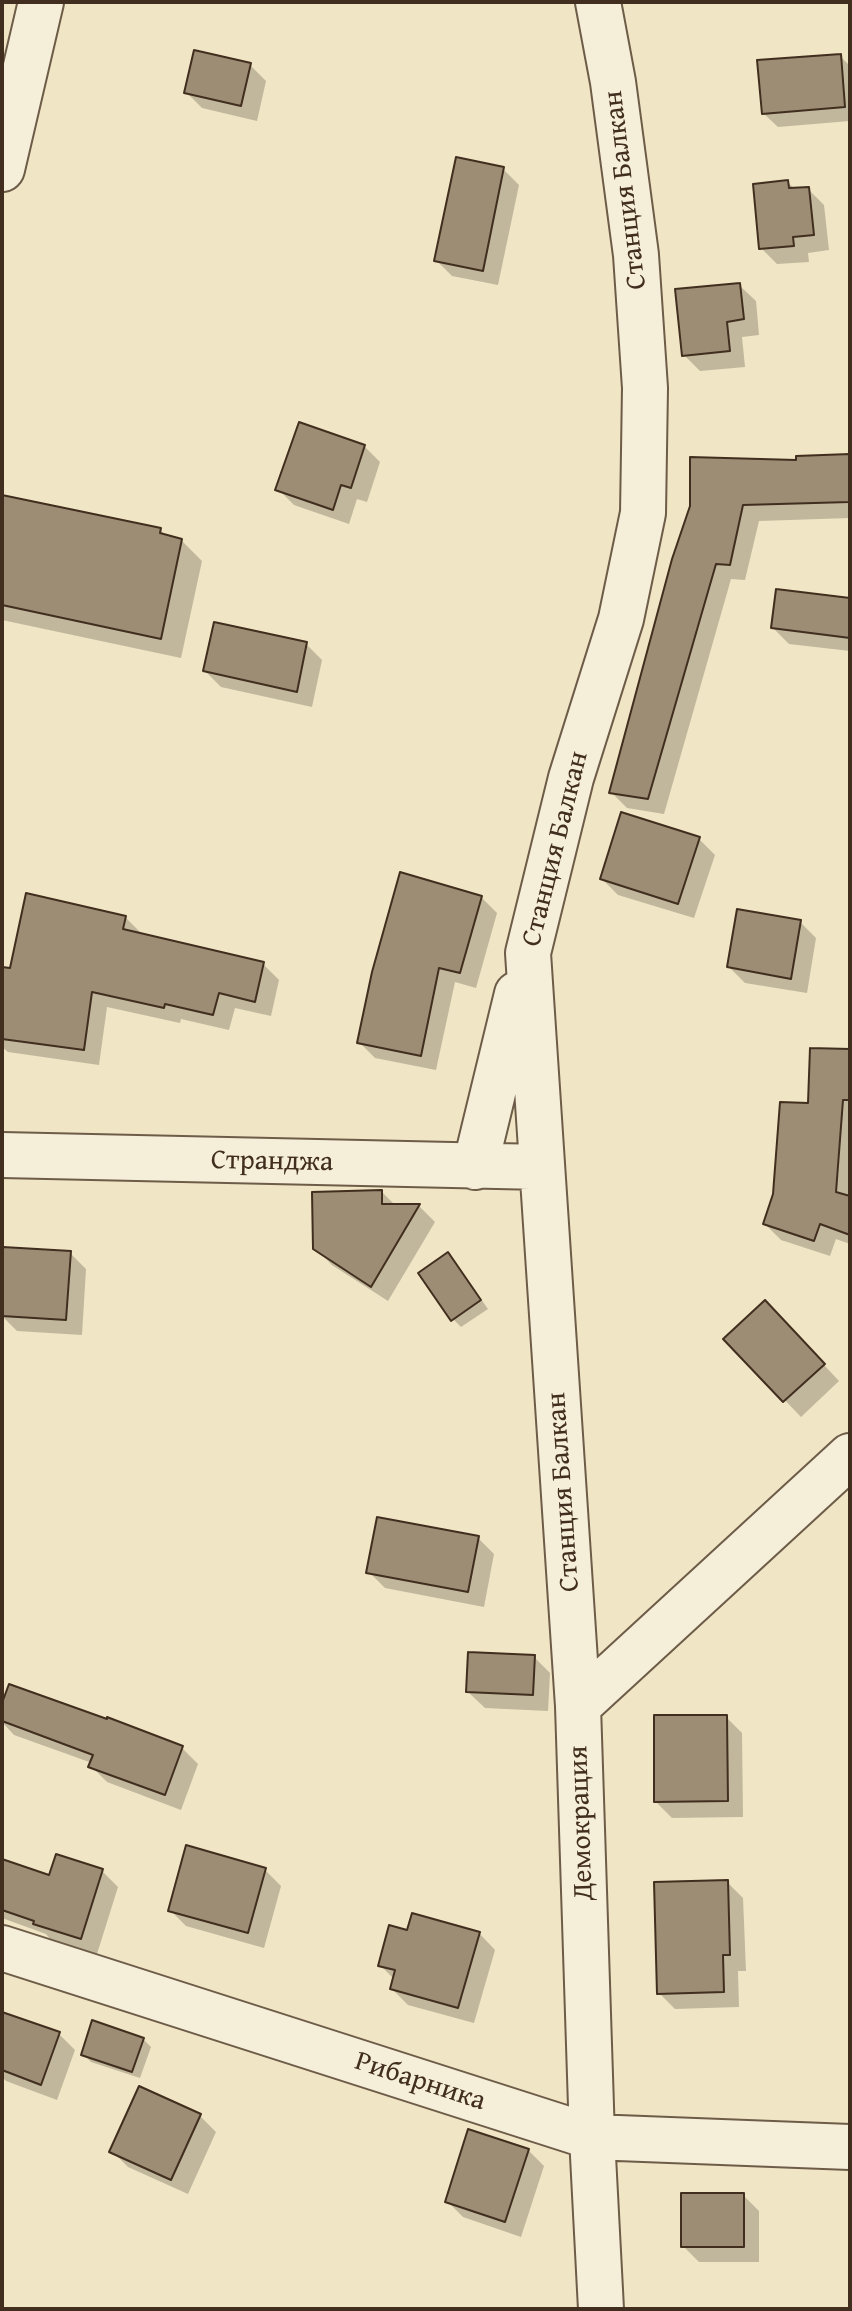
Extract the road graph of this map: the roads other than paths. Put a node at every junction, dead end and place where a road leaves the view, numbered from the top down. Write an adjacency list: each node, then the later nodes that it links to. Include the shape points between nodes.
1 (41, 2): 3 (street)
2 (598, 2): 4 (street, Станция Балкан, via 636,255 645,388 643,513 621,619 571,778)
3 (2, 169)
4 (528, 953): 6 (street); 7 (street, Станция Балкан)
5 (2, 1155): 6 (street, Странджа)
6 (475, 1167): 7 (street, Странджа)
7 (542, 1167): 9 (street, Станция Балкан)
8 (850, 1456): 9 (street, Демокрация)
9 (578, 1706): 11 (street, Демокрация)
10 (2, 1948): 11 (street, Рибарника)
11 (592, 2137): 12 (street, Рибарника); 13 (street, Демокрация)
12 (850, 2147)
13 (601, 2309)

